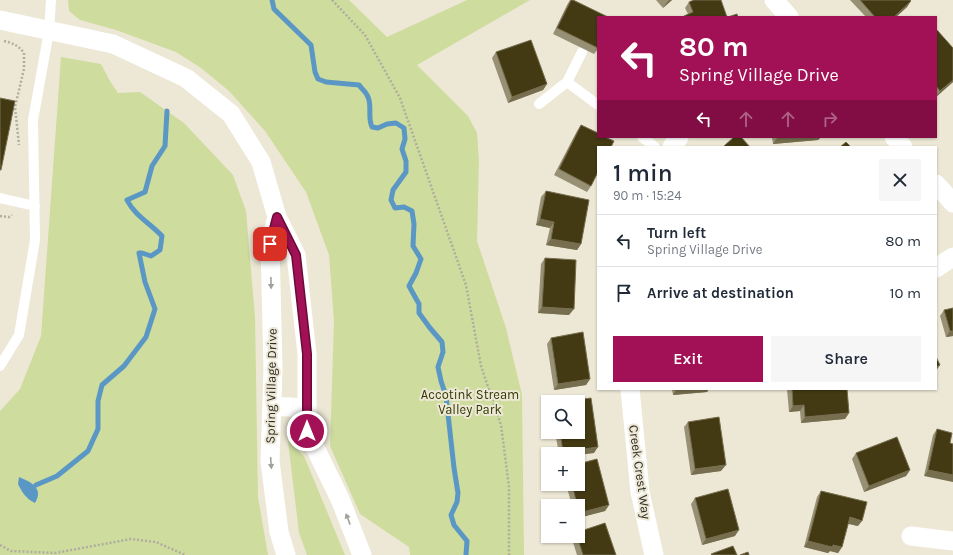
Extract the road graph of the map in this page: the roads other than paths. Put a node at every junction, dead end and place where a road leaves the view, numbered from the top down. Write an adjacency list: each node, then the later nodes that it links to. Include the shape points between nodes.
1 (51, 0): 5 (lane)
2 (774, 0): 3 (street)
3 (788, 16)
4 (0, 20): 5 (street)
5 (49, 31): 17 (lane, via 33,120); 18 (street, via 113,44 186,78 231,114 261,162)
6 (582, 52): 7 (lane)
7 (567, 82): 8 (lane); 9 (lane)
8 (538, 104)
9 (597, 104)
10 (643, 138): 12 (lane)
11 (895, 138): 13 (street)
12 (654, 146)
13 (902, 146)
14 (937, 185): 16 (street)
15 (0, 198): 17 (lane)
16 (953, 203)
17 (34, 206): 21 (lane, via 34,240 19,335)
18 (277, 217): 23 (street, Spring Village Drive, one-way to 23, via 270,244); 24 (street, via 296,255 307,354)
19 (953, 256): 20 (street)
20 (937, 267)
21 (0, 366)
22 (630, 390): 29 (street, Creek Crest Way, via 640,492)
23 (272, 406): 24 (street); 27 (street, Spring Village Drive, one-way to 27, via 270,461 279,532)
24 (307, 408): 28 (street, one-way to 24, via 340,499 307,431)
25 (911, 536): 26 (street)
26 (953, 541)
27 (286, 555)
28 (362, 555)
29 (654, 555)

